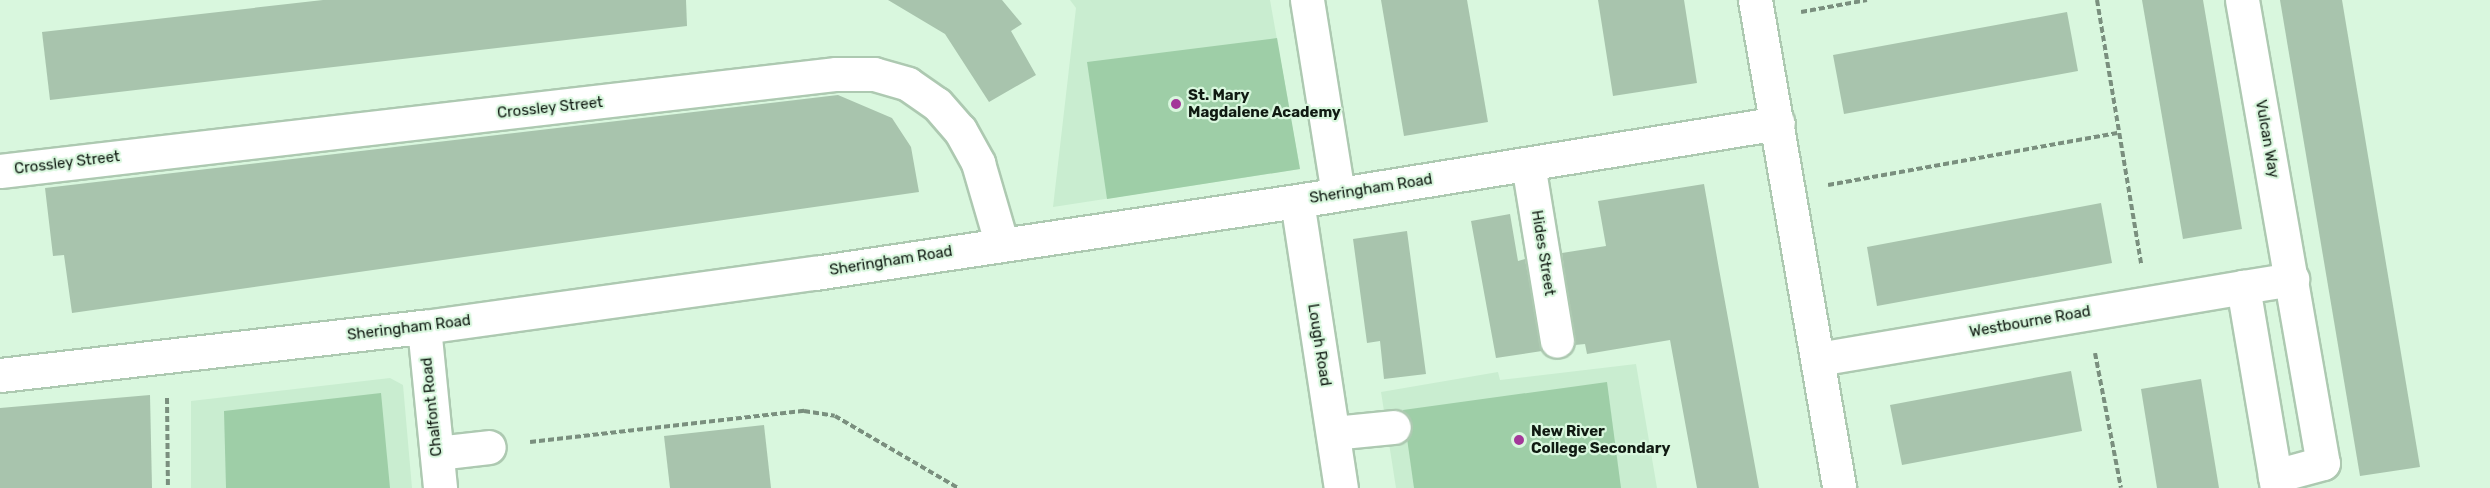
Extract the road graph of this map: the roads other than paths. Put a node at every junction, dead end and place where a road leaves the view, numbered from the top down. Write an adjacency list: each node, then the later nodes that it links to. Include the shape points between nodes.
1 (1306, 0): 7 (street)
2 (2242, 0): 10 (street, Vulcan Way)
3 (1757, 10): 4 (street)
4 (1778, 123): 5 (street, Sheringham Road); 14 (street)
5 (1528, 164): 7 (street, Sheringham Road); 13 (street, Hides Street)
6 (0, 171): 9 (street, Crossley Street, via 836,74 874,74 908,84 937,104 960,130 978,163)
7 (1338, 194): 8 (street, Sheringham Road)
8 (1297, 201): 9 (street, Sheringham Road); 17 (street, Lough Road)
9 (1002, 245): 12 (street, Sheringham Road)
10 (2292, 279): 11 (street); 20 (street, Vulcan Way, via 2323,463)
11 (2243, 287): 14 (street, Westbourne Road); 20 (street, Vulcan Way)
12 (424, 327): 15 (street, Sheringham Road); 19 (street, Chalfont Road)
13 (1557, 341)
14 (1818, 359): 23 (street)
15 (0, 375)
16 (1394, 427): 17 (street)
17 (1333, 433): 22 (street, Lough Road)
18 (489, 447): 19 (street)
19 (437, 453): 21 (street, Chalfont Road)
20 (2276, 482)
21 (440, 488)
22 (1341, 488)
23 (1839, 488)

